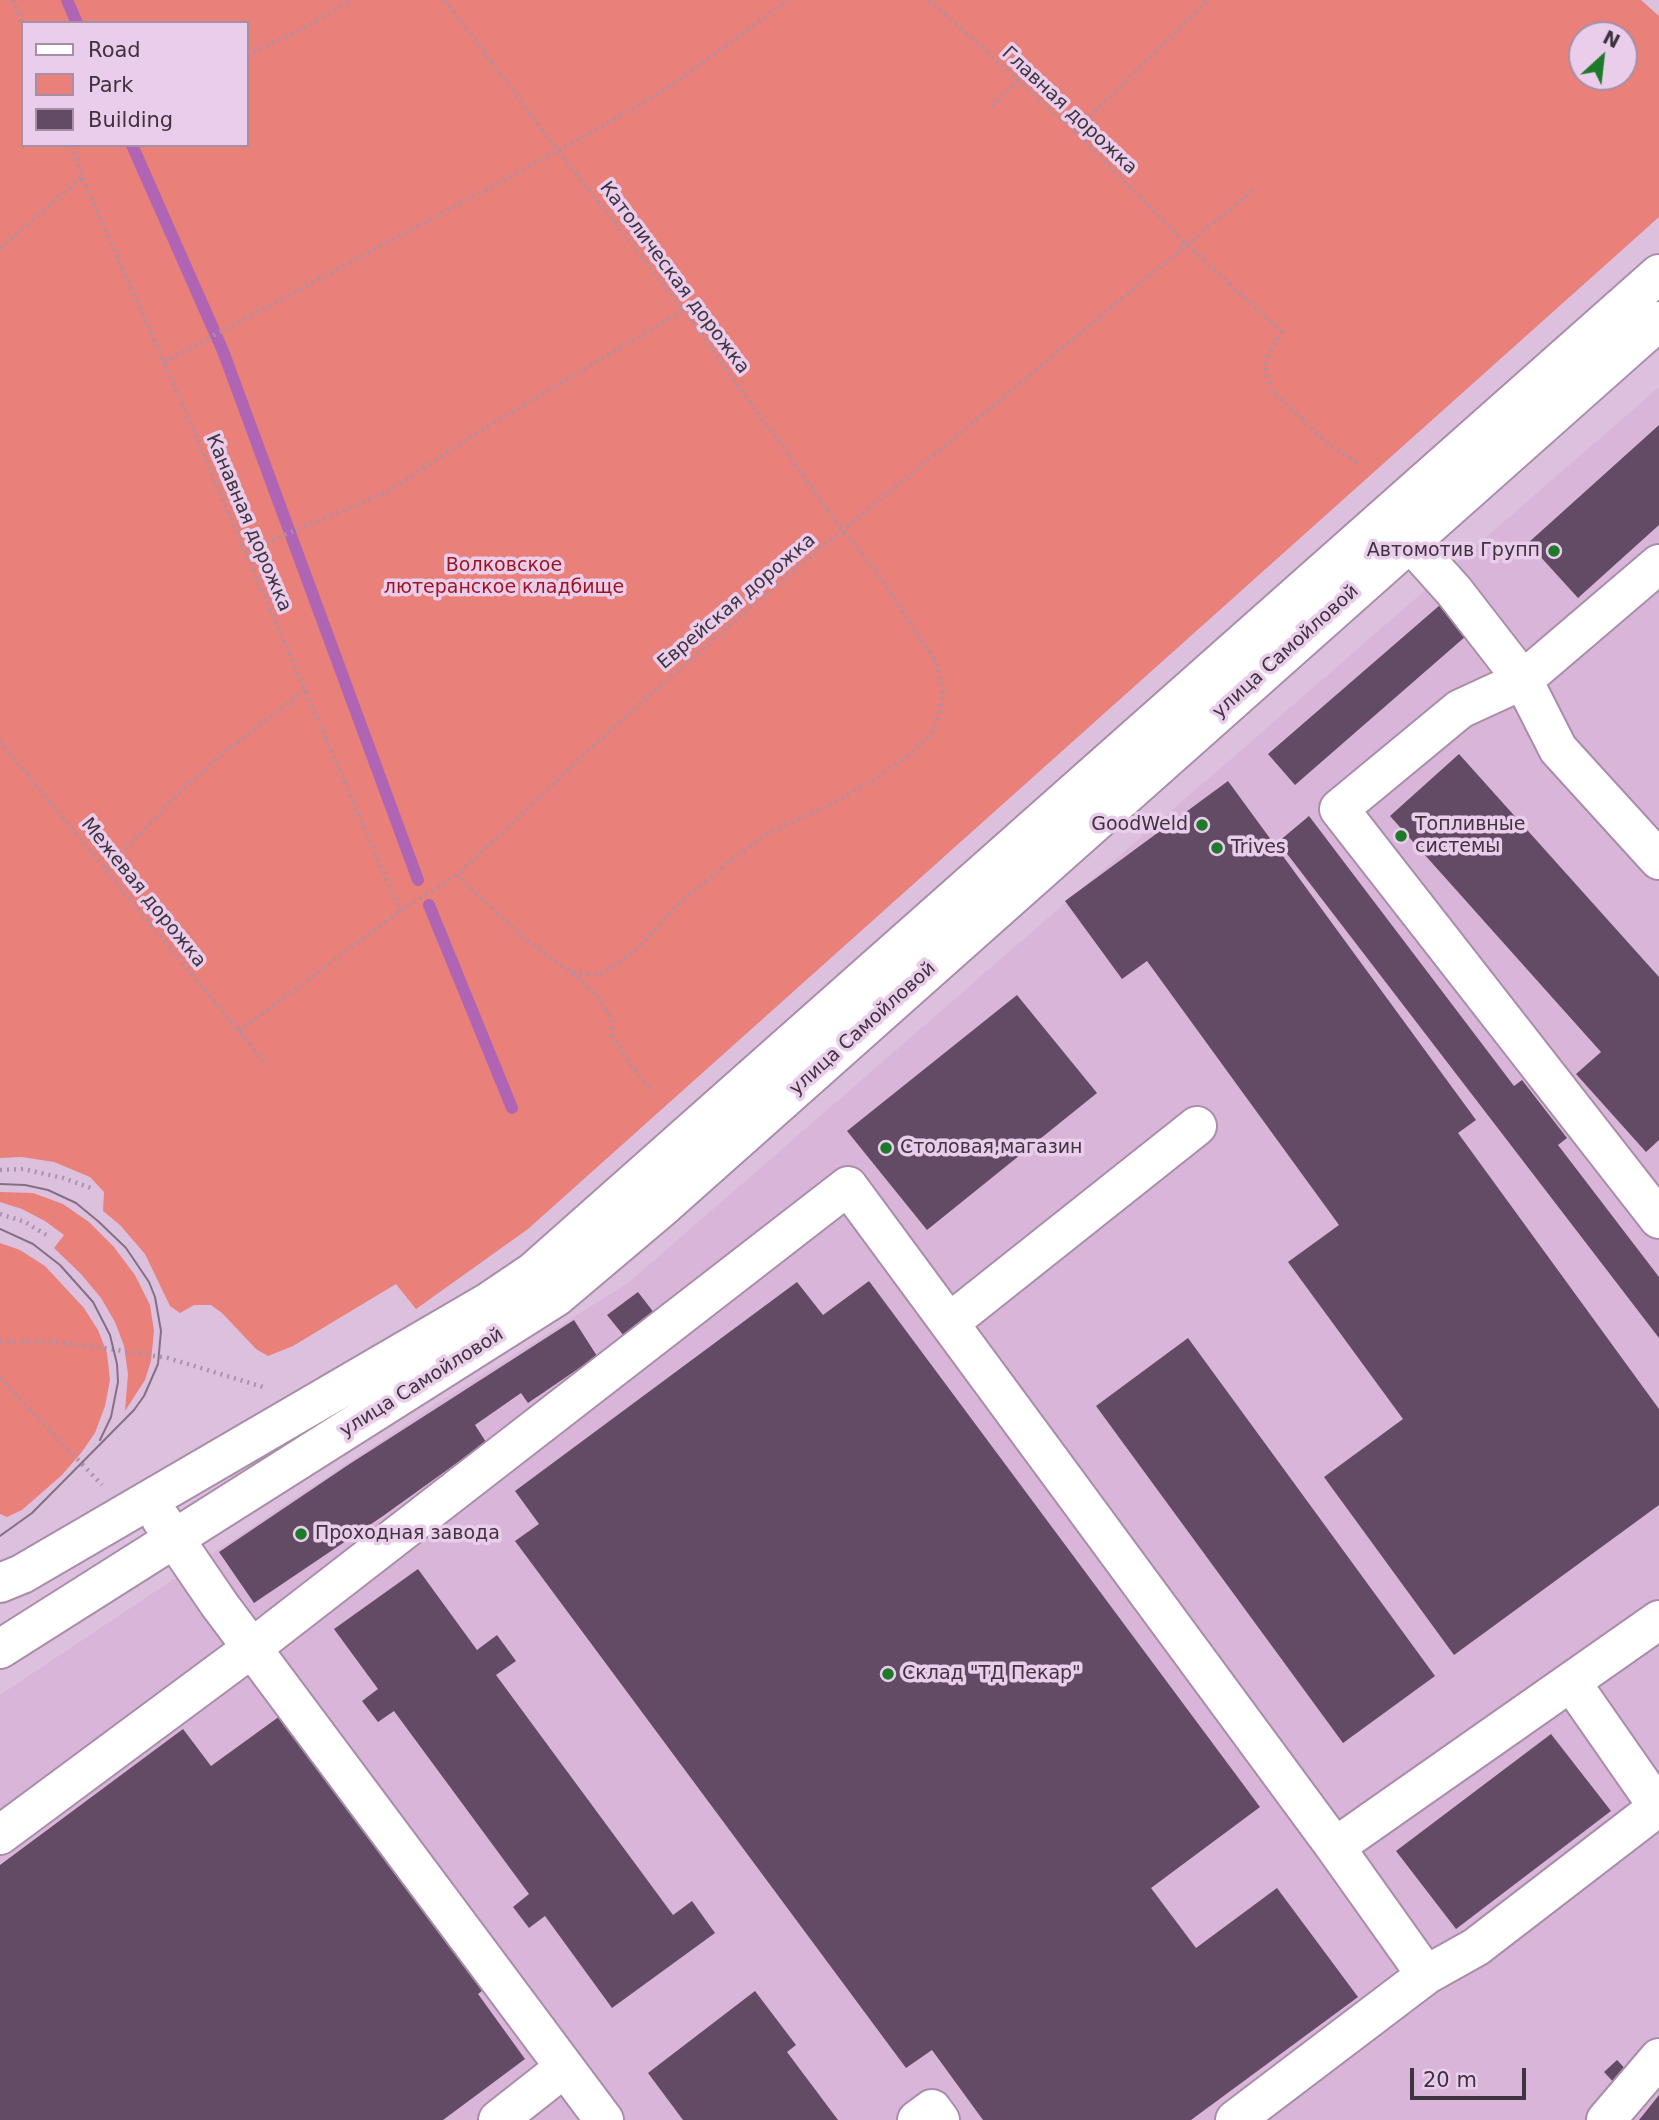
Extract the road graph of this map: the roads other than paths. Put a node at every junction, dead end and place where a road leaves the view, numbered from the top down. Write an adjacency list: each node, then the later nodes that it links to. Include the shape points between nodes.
1 (1659, 274): 3 (street, улица Самойловой)
2 (1659, 321): 3 (street, улица Самойловой)
3 (1399, 529): 5 (street); 10 (street, улица Самойловой, via 533,1272); 11 (street, улица Самойловой, via 669,1201 556,1297)
4 (1659, 564): 5 (street)
5 (1522, 680): 6 (street, via 1558,749); 8 (street, via 1460,709 1339,809)
6 (1659, 860)
7 (1197, 1126): 9 (street)
8 (1659, 1219)
9 (949, 1323): 14 (street, via 848,1186); 18 (street)
10 (149, 1500): 11 (street); 12 (street, улица Самойловой)
11 (174, 1540): 14 (street); 15 (street, улица Самойловой)
12 (0, 1583)
13 (1659, 1620): 16 (street)
14 (252, 1648): 17 (street); 21 (street)
15 (0, 1649)
16 (1571, 1682): 18 (street); 19 (street, via 1658,1807 1476,1947)
17 (0, 1835)
18 (1335, 1847): 19 (street)
19 (1426, 1975): 26 (street)
20 (1659, 2058): 27 (street)
21 (564, 2068): 22 (street); 23 (street)
22 (498, 2120)
23 (604, 2120)
24 (917, 2120): 25 (street, via 932,2109)
25 (940, 2120)
26 (1236, 2120)
27 (1606, 2120)

